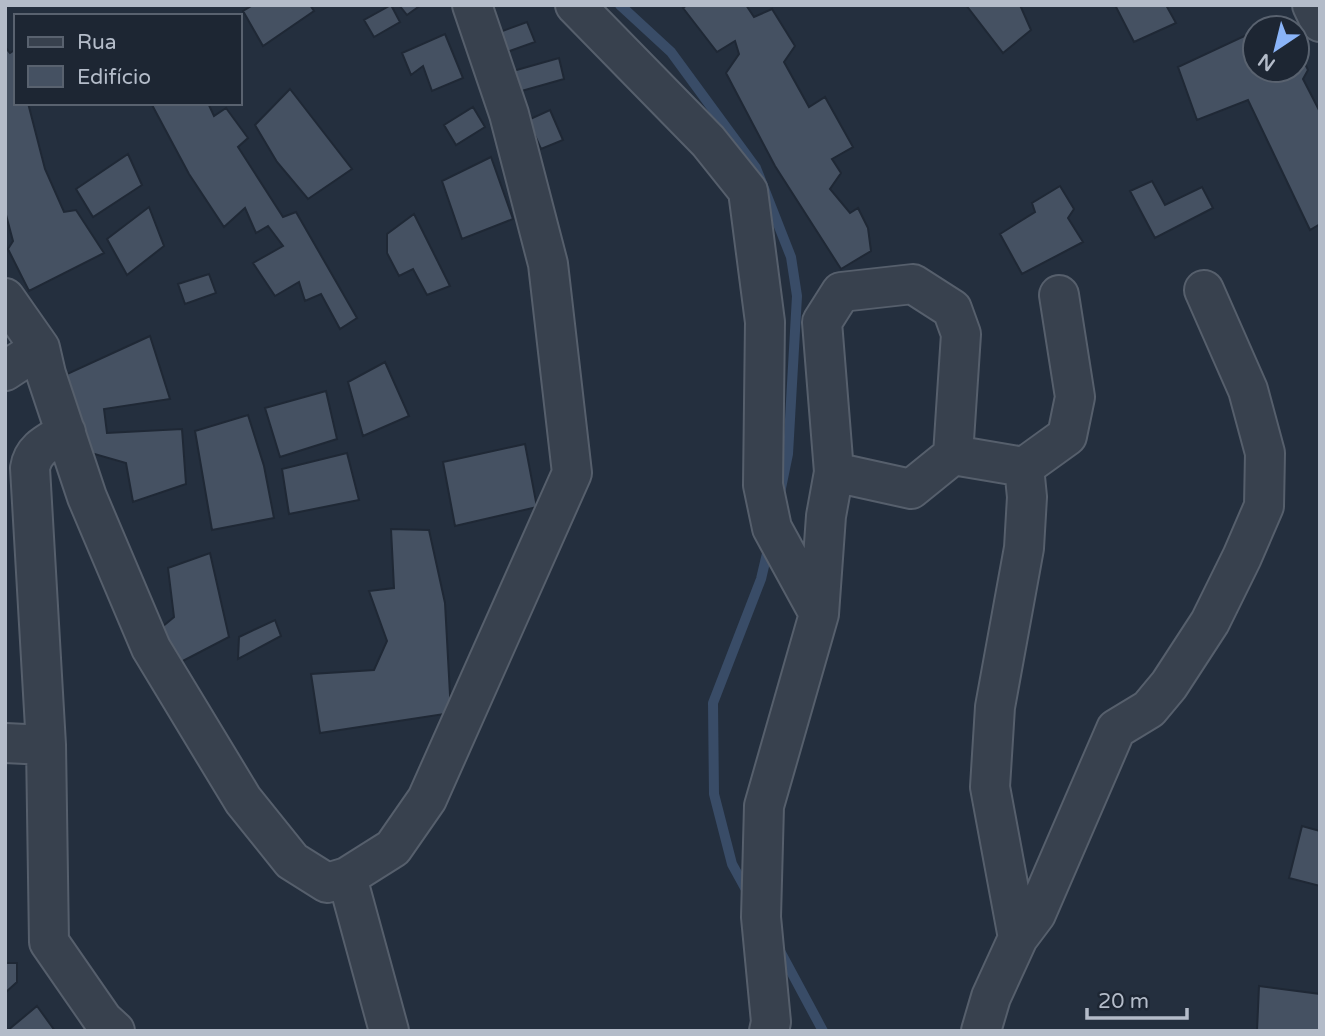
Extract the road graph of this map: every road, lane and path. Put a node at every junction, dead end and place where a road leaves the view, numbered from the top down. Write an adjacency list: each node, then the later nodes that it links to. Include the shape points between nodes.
1 (472, 5): 17 (street, via 509,114 548,264 572,472 427,799 393,848)
2 (575, 5): 14 (street, via 708,141 748,191 765,321 763,485 772,528)
3 (1312, 5): 4 (street)
4 (1320, 22)
5 (1204, 290): 18 (street, via 1248,390 1265,453 1264,506 1210,622 1169,685 1149,709 1116,729 1036,914)
6 (1059, 295): 12 (street, via 1075,397 1070,423 1067,436)
7 (5, 298): 8 (street)
8 (40, 348): 9 (street); 10 (street)
9 (5, 371)
10 (66, 432): 16 (street, via 37,450 30,468); 17 (street, via 87,497 151,648 243,800 292,861 327,883)
11 (953, 455): 12 (street); 13 (street, via 911,489); 13 (street, via 961,334 953,309 913,284 841,292 822,322)
12 (1024, 467): 18 (street, via 1024,548 995,707 990,787)
13 (834, 472): 14 (street)
14 (819, 614): 19 (street, via 764,806 761,917)
15 (5, 743): 16 (street)
16 (46, 745): 20 (street, via 50,942 103,1020)
17 (347, 877): 21 (street)
18 (1018, 938): 22 (street)
19 (774, 1028)
20 (116, 1031)
21 (388, 1031)
22 (981, 1031)

